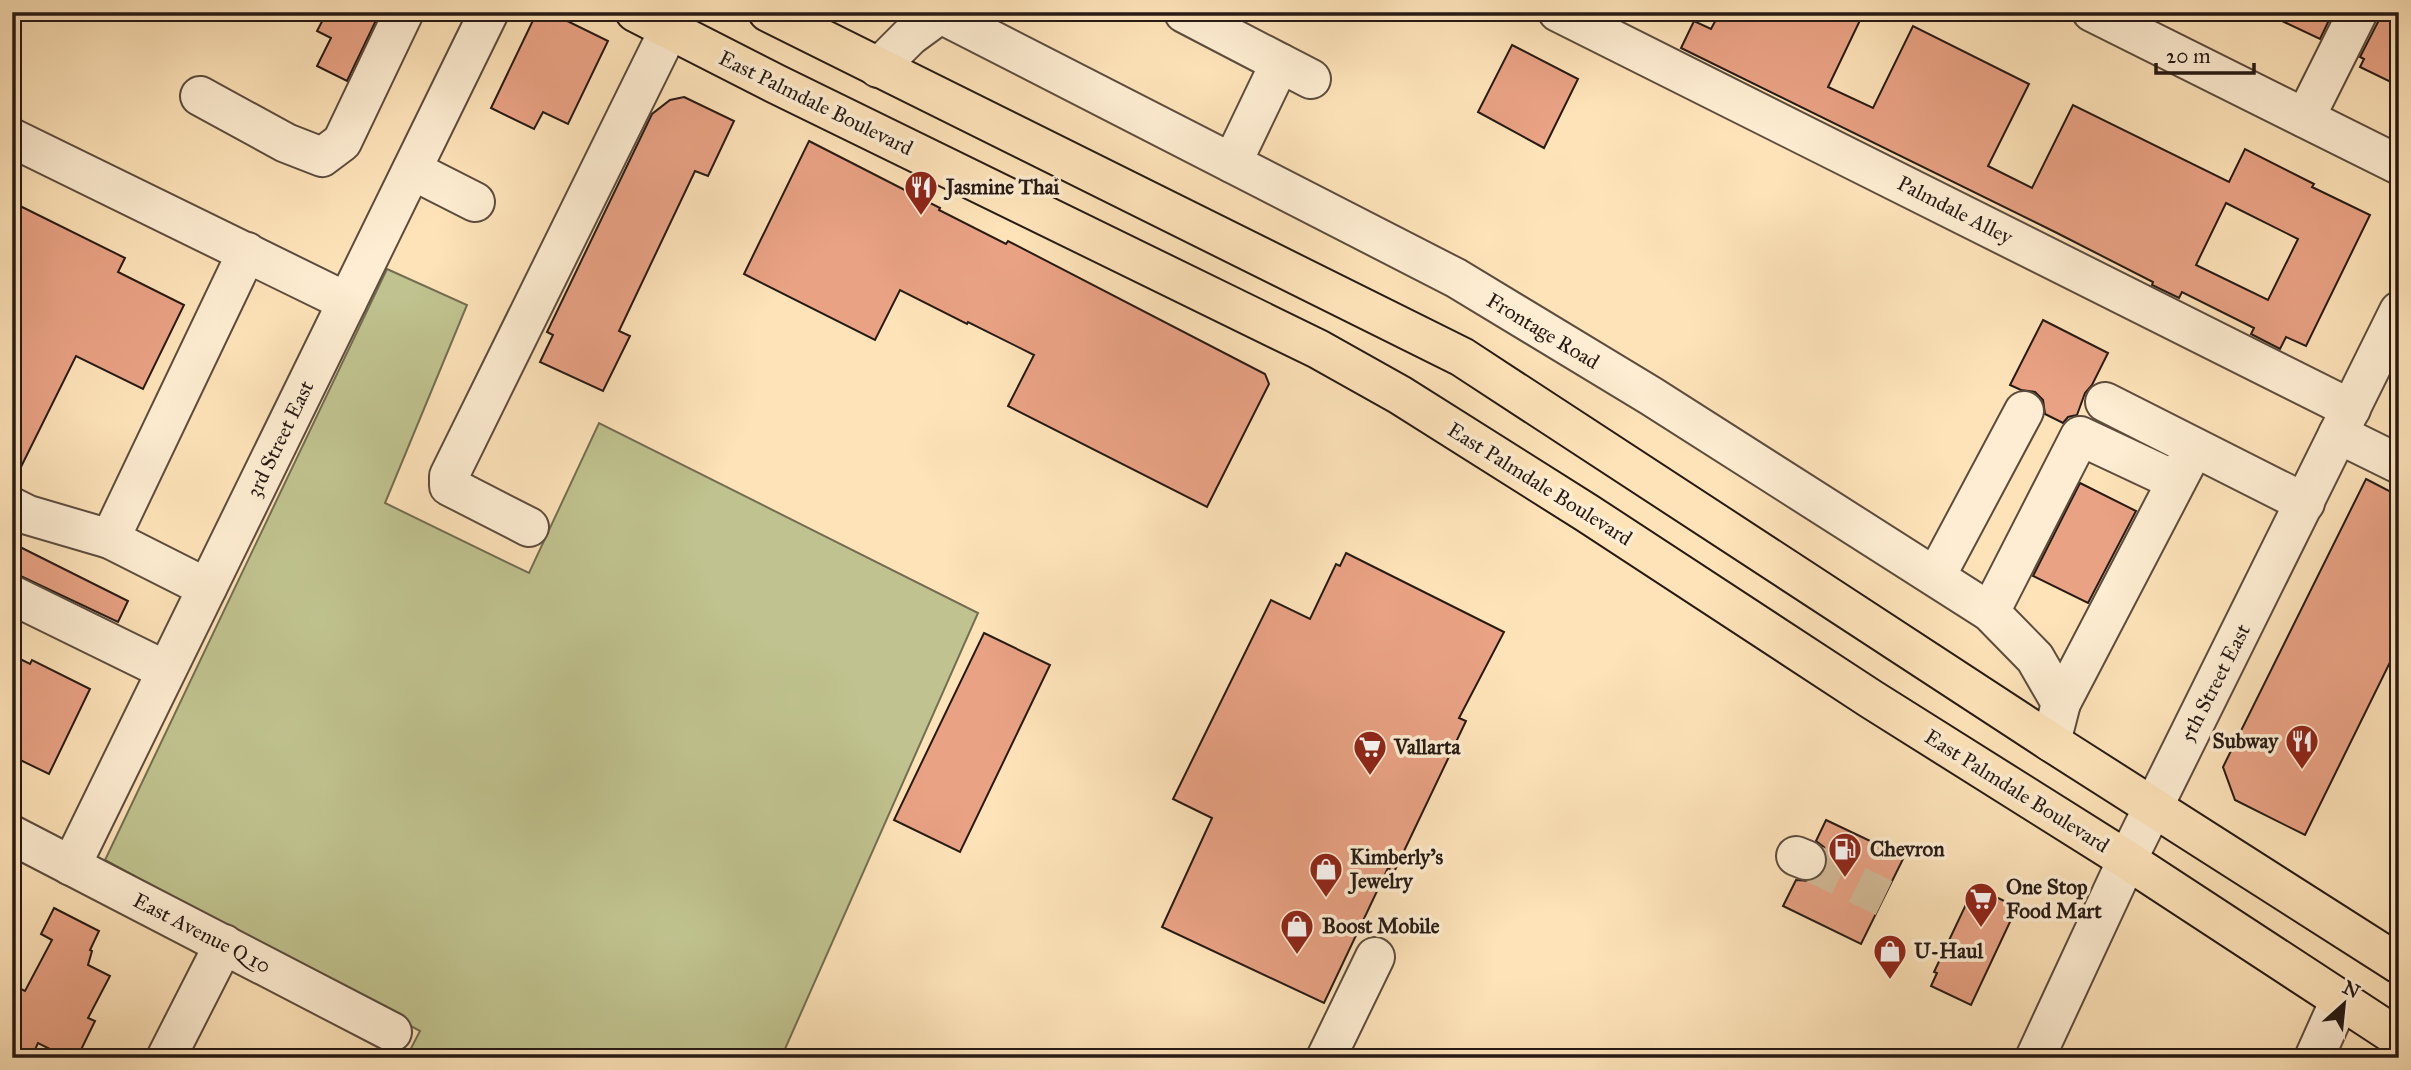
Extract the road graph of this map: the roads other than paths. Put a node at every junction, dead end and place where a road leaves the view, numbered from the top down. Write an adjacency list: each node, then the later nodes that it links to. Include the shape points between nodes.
1 (404, 12): 13 (street, via 342,142 322,157 286,143)
2 (489, 12): 18 (street, 3rd Street East)
3 (635, 12): 11 (highway, East Palmdale Boulevard)
4 (768, 12): 12 (highway)
5 (1558, 12): 25 (street, Palmdale Alley)
6 (2092, 12): 14 (street)
7 (2358, 12): 14 (street)
8 (939, 13): 10 (street, Frontage Road); 12 (street)
9 (1184, 13): 16 (street, via 1295,71)
10 (987, 23): 16 (street, Frontage Road)
11 (669, 30): 31 (street, via 449,476 449,486); 42 (highway, East Palmdale Boulevard, via 1400,395)
12 (878, 68): 39 (highway, via 1462,357)
13 (200, 96)
14 (2305, 118): 17 (street)
15 (12, 138): 20 (street)
16 (1232, 163): 33 (street, Frontage Road, via 1456,278)
17 (2399, 165)
18 (412, 170): 19 (street); 21 (street, 3rd Street East)
19 (475, 202)
20 (247, 252): 21 (street); 32 (street)
21 (347, 302): 34 (street, 3rd Street East)
22 (2399, 311): 25 (street, 5th Street East)
23 (2105, 402): 26 (street)
24 (2024, 411): 33 (street)
25 (2345, 421): 27 (street, Palmdale Alley); 29 (street, 5th Street East)
26 (2194, 448): 28 (street); 29 (street)
27 (2399, 464)
28 (2176, 481): 36 (street, via 2080,436); 38 (street)
29 (2305, 503): 40 (street, 5th Street East)
30 (12, 508): 32 (street)
31 (529, 527)
32 (110, 539): 34 (street)
33 (1936, 576): 36 (street, Frontage Road)
34 (206, 589): 37 (street, 3rd Street East)
35 (12, 594): 37 (street)
36 (1990, 612): 38 (street, Frontage Road, via 2035,658)
37 (165, 670): 43 (street, 3rd Street East)
38 (2061, 704): 39 (street)
39 (2051, 742): 40 (highway)
40 (2153, 807): 42 (street, 5th Street East); 46 (highway)
41 (12, 835): 43 (street, East Avenue Q 10)
42 (2127, 860): 47 (highway, East Palmdale Boulevard); 52 (street, 5th Street East)
43 (71, 866): 44 (street, East Avenue Q 10)
44 (224, 944): 48 (street, East Avenue Q 10); 50 (street)
45 (1375, 957): 51 (street)
46 (2399, 964)
47 (2340, 1000): 49 (highway, East Palmdale Boulevard); 53 (street)
48 (392, 1032)
49 (2399, 1038)
50 (166, 1058)
51 (1326, 1058)
52 (2035, 1058)
53 (2314, 1058)

